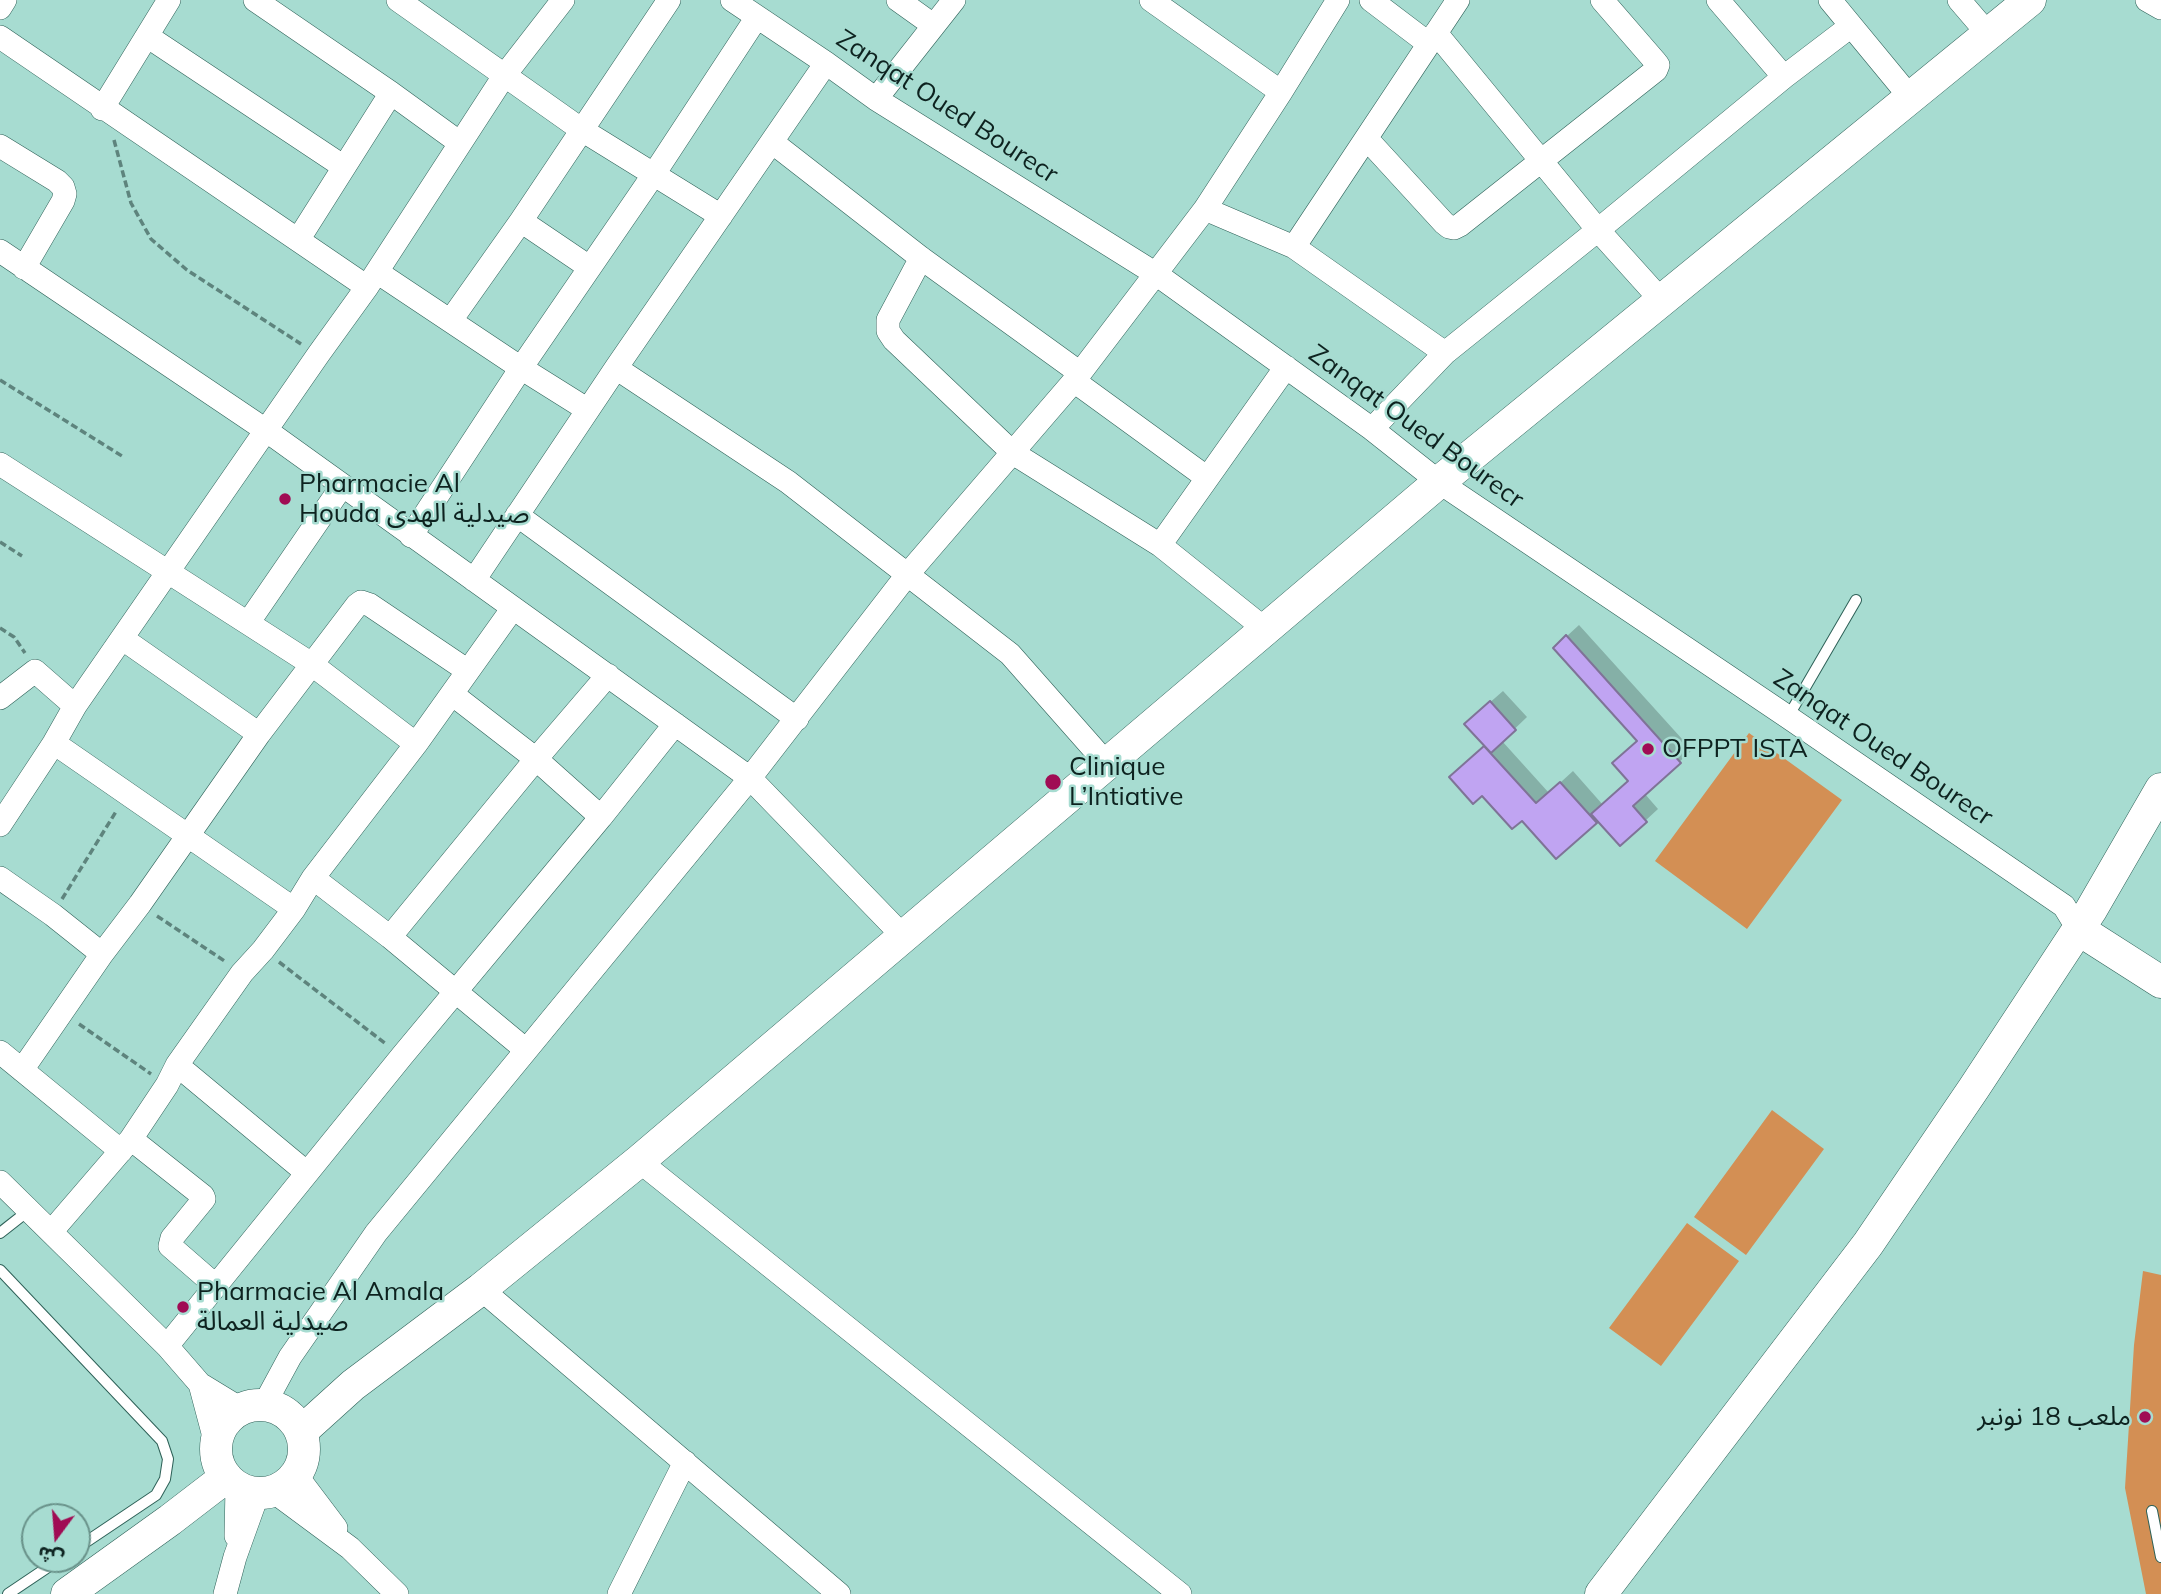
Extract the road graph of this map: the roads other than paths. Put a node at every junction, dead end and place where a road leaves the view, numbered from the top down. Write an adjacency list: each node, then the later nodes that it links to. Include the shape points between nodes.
1 (169, 0): 24 (street)
2 (256, 0): 31 (street)
3 (398, 0): 28 (street)
4 (669, 0): 35 (street)
5 (732, 0): 20 (street, Zanqat Oued Bourecr)
6 (898, 0): 21 (street)
7 (954, 0): 21 (street)
8 (1151, 0): 30 (street)
9 (1338, 0): 30 (street)
10 (1370, 0): 26 (street)
11 (1458, 0): 26 (street)
12 (1602, 0): 40 (street, via 1658,65)
13 (1718, 0): 29 (street)
14 (1830, 0): 22 (street)
15 (1959, 0): 23 (street)
16 (2030, 0): 23 (street)
17 (2147, 0): 19 (street)
18 (554, 3): 28 (street)
19 (2161, 8)
20 (757, 17): 27 (street, Zanqat Oued Bourecr); 42 (street)
21 (933, 25): 33 (street)
22 (1851, 26): 29 (street); 32 (street)
23 (1989, 35): 32 (street)
24 (147, 36): 34 (street); 41 (street)
25 (0, 37): 34 (street)
26 (1433, 38): 36 (street); 40 (street)
27 (826, 63): 33 (street, Zanqat Oued Bourecr); 37 (street)
28 (504, 76): 35 (street); 38 (street)
29 (1784, 76): 46 (street)
30 (1281, 92): 43 (street)
31 (391, 93): 38 (street); 41 (street)
32 (1910, 97): 55 (street)
33 (876, 99): 53 (street, Zanqat Oued Bourecr)
34 (105, 110): 47 (street)
35 (582, 130): 42 (street); 45 (street)
36 (1367, 139): 40 (street, via 1454,228); 48 (street)
37 (772, 142): 44 (street); 50 (street)
38 (460, 144): 54 (street)
39 (0, 146): 52 (street, via 57,181 65,194)
40 (1541, 160): 46 (street)
41 (344, 167): 47 (street)
42 (654, 174): 44 (street); 51 (street)
43 (1205, 209): 48 (street); 53 (street)
44 (721, 216): 60 (street)
45 (521, 221): 51 (street); 56 (street)
46 (1598, 230): 55 (street); 57 (street)
47 (298, 240): 54 (street)
48 (1294, 247): 57 (street)
49 (0, 251): 52 (street)
50 (921, 258): 61 (street); 65 (street, via 888,320 888,331)
51 (589, 267): 59 (street)
52 (24, 268): 64 (street)
53 (1156, 274): 58 (street, Zanqat Oued Bourecr); 61 (street)
54 (372, 279): 56 (street); 64 (street)
55 (1661, 300): 68 (street)
56 (451, 320): 59 (street)
57 (1445, 353): 63 (street)
58 (1286, 367): 63 (street, Zanqat Oued Bourecr); 67 (street)
59 (521, 368): 62 (street); 71 (street)
60 (616, 368): 62 (street); 74 (street, via 788,482)
61 (1077, 377): 65 (street); 67 (street)
62 (588, 410): 70 (street)
63 (1372, 429): 68 (street, Zanqat Oued Bourecr)
64 (267, 431): 69 (street); 73 (street)
65 (1013, 453): 72 (street); 74 (street)
66 (0, 464): 73 (street)
67 (1206, 477): 72 (street)
68 (1439, 482): 79 (street); 87 (street, Zanqat Oued Bourecr)
69 (342, 486): 71 (street); 78 (street)
70 (517, 515): 75 (street); 88 (street)
71 (411, 536): 75 (street)
72 (1160, 545): 79 (street)
73 (168, 572): 78 (street); 80 (street)
74 (907, 575): 88 (street); 94 (street, via 1010,654)
75 (474, 580): 77 (street)
76 (1856, 600): 87 (lane)
77 (513, 608): 82 (street); 83 (street)
78 (248, 623): 81 (street)
79 (1265, 629): 94 (street)
80 (123, 639): 86 (street); 90 (street)
81 (310, 663): 82 (street, via 357,605 366,602); 90 (street); 92 (street)
82 (468, 671): 84 (street)
83 (608, 675): 89 (street); 93 (street)
84 (452, 694): 92 (street); 93 (street)
85 (0, 698): 86 (street, via 35,671)
86 (75, 706): 91 (street)
87 (1788, 717): 103 (street, Zanqat Oued Bourecr)
88 (797, 719): 95 (street)
89 (675, 724): 95 (street); 97 (street)
90 (258, 734): 99 (street)
91 (54, 743): 98 (street); 99 (street)
92 (416, 744): 101 (street)
93 (536, 759): 97 (street); 105 (street)
94 (1107, 764): 104 (street)
95 (750, 778): 104 (street); 110 (street)
96 (2161, 789): 103 (street)
97 (601, 817): 109 (street)
98 (0, 825)
99 (186, 836): 102 (street); 106 (street)
100 (0, 878): 106 (street)
101 (313, 878): 102 (street); 105 (street)
102 (294, 909): 113 (street, via 242,973)
103 (2078, 915): 107 (street); 108 (street); 140 (street, via 1974,1088 1868,1244)
104 (903, 936): 115 (street)
105 (390, 937): 109 (street)
106 (102, 954): 112 (street)
107 (2161, 958)
108 (2161, 982)
109 (456, 991): 110 (street); 116 (street)
110 (526, 1051): 126 (street, via 376,1233 290,1357)
111 (0, 1052): 112 (street)
112 (22, 1070): 114 (street)
113 (172, 1075): 114 (street); 116 (street)
114 (126, 1145): 119 (street); 122 (street, via 203,1196 170,1246)
115 (639, 1161): 123 (street); 139 (street)
116 (307, 1173): 122 (street)
117 (0, 1182): 118 (street)
118 (28, 1211): 119 (street); 120 (lane)
119 (51, 1232): 124 (street)
120 (0, 1233)
121 (0, 1270): 130 (lane, via 162,1441 168,1459 156,1495)
122 (216, 1286): 124 (street)
123 (481, 1289): 126 (street, via 353,1385); 127 (street)
124 (167, 1346): 125 (street)
125 (200, 1384): 126 (street); 128 (street)
126 (274, 1415): 128 (street, via 232,1414 224,1423); 128 (street, via 304,1454)
127 (685, 1462): 137 (street); 138 (street)
128 (246, 1475): 134 (street, via 170,1520); 135 (street); 136 (street, via 350,1548)
129 (2152, 1511): 131 (lane)
130 (91, 1539)
131 (2161, 1557)
132 (40, 1573): 133 (lane)
133 (8, 1594)
134 (67, 1594)
135 (225, 1594)
136 (397, 1594)
137 (619, 1594)
138 (839, 1594)
139 (1180, 1594)
140 (1601, 1594)

